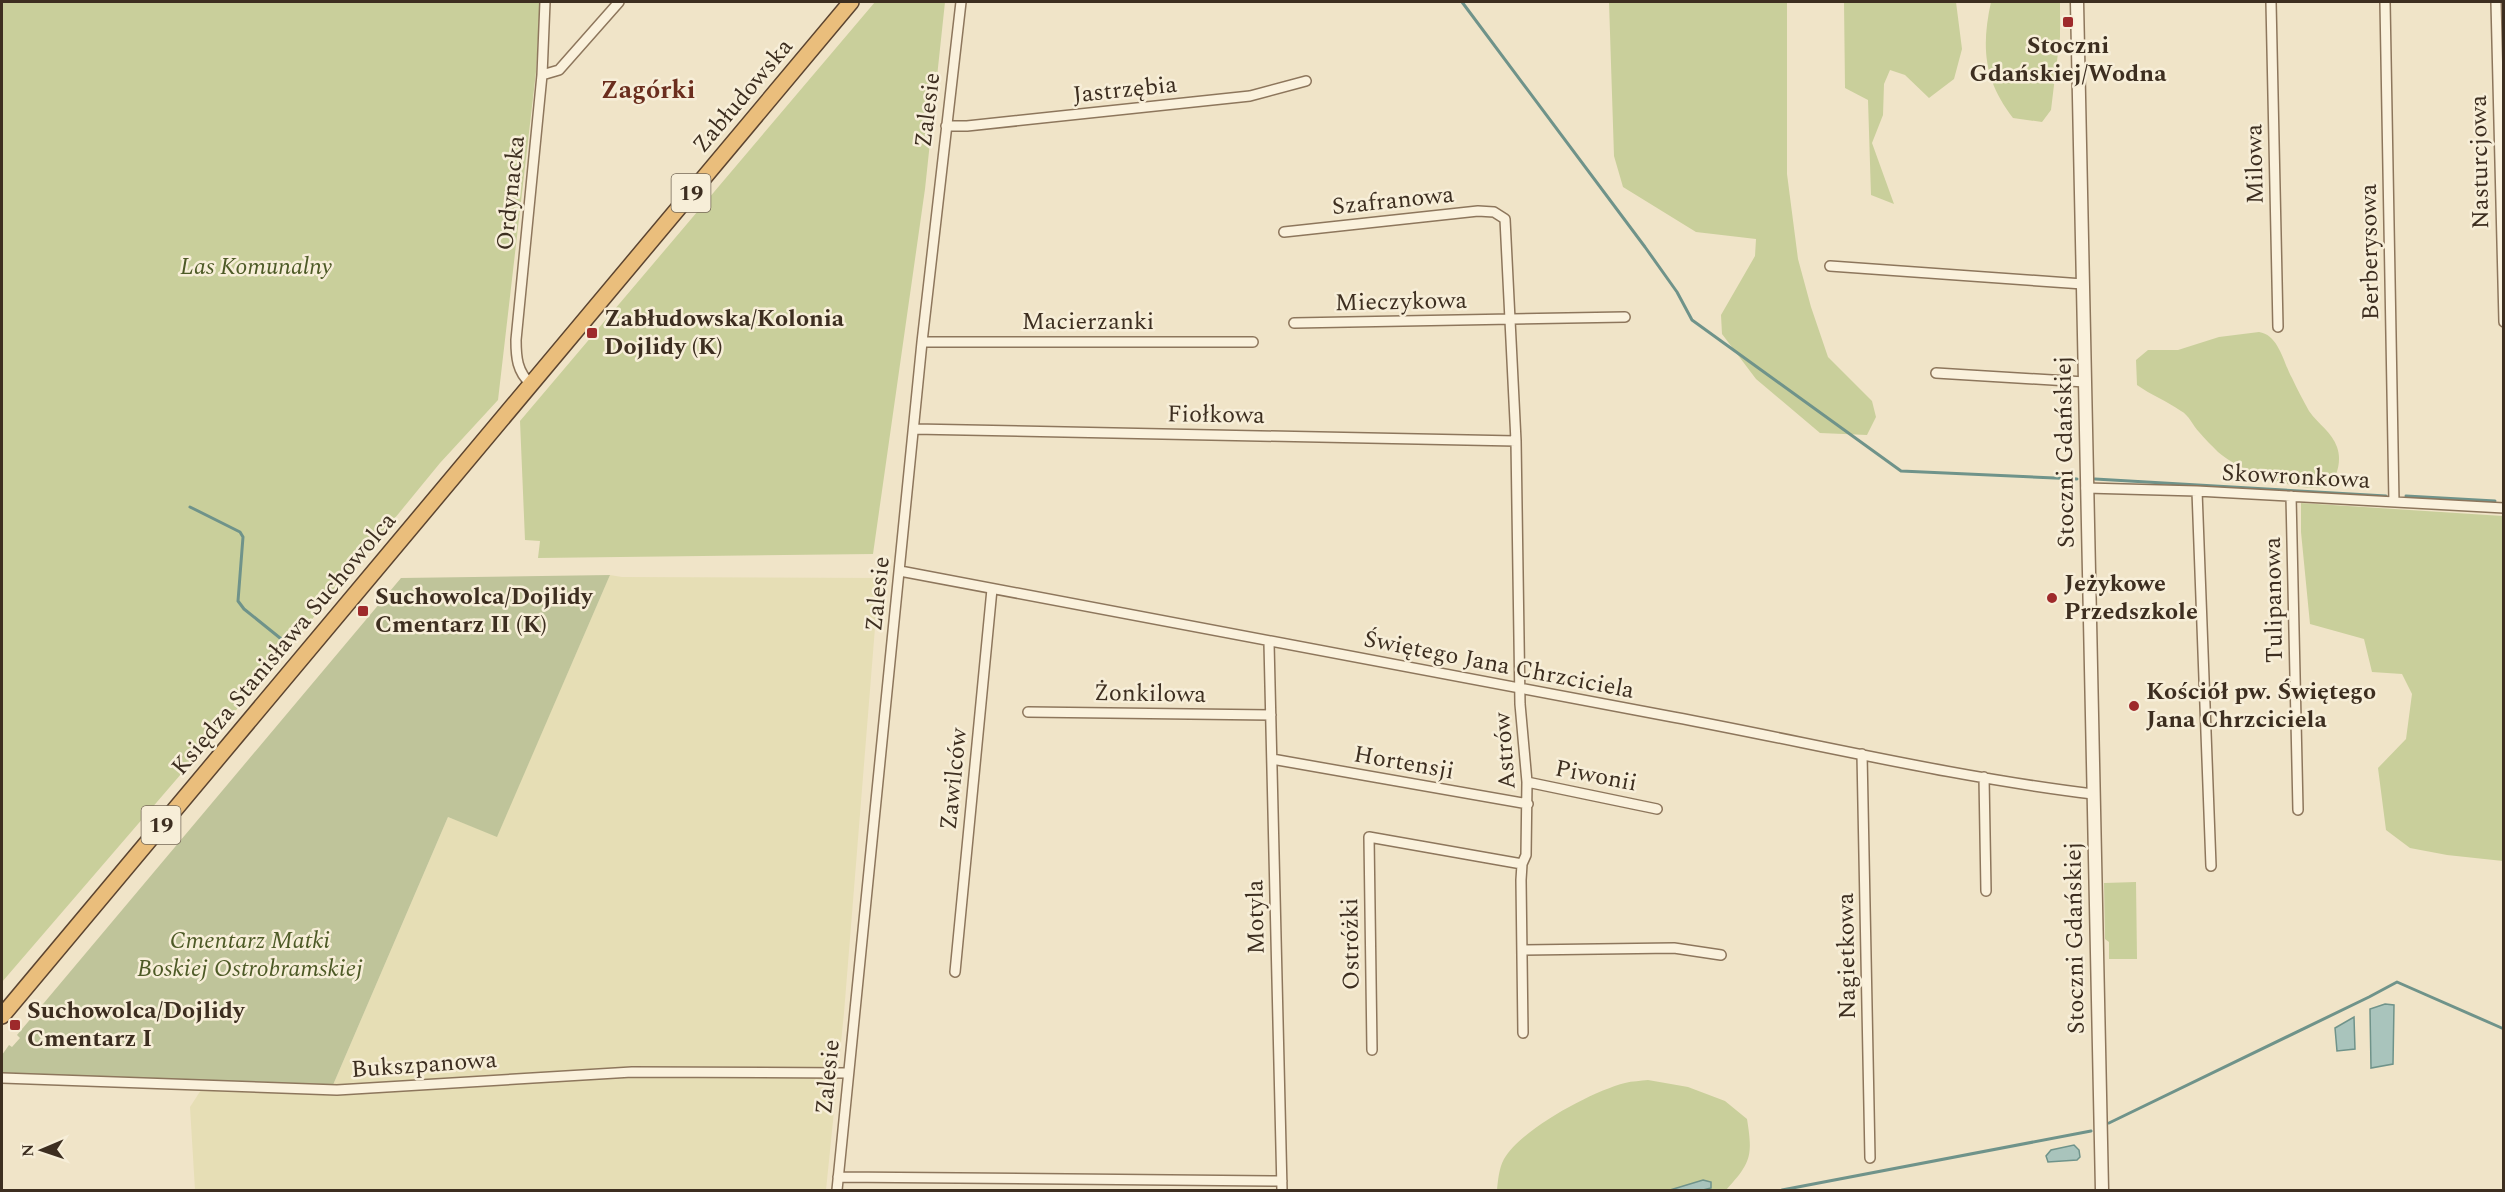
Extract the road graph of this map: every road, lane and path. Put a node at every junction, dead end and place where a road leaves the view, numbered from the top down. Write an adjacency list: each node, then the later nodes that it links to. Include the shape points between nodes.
1 (545, 2): 9 (street, Ordynacka)
2 (619, 2): 9 (street, via 559,70)
3 (851, 2): 25 (highway, Zabłudowska / 19)
4 (961, 2): 11 (street, Zalesie)
5 (2077, 2): 15 (street, Stoczni Gdańskiej)
6 (2271, 2): 20 (street, Milowa)
7 (2385, 2): 31 (street, Berberysowa)
8 (2496, 2): 18 (street, Nasturcjowa)
9 (542, 75): 25 (street, Ordynacka, via 516,340 519,370)
10 (1306, 81): 11 (street, Jastrzębia, via 1250,96)
11 (946, 126): 21 (street, Zalesie)
12 (1505, 219): 13 (street, Szafranowa, via 1494,212 1478,211); 17 (street, Astrów)
13 (1284, 232)
14 (1830, 266): 15 (street)
15 (2083, 284): 24 (street, Stoczni Gdańskiej)
16 (1625, 317): 17 (street, Mieczykowa)
17 (1508, 320): 19 (street, Mieczykowa); 27 (street, Astrów)
18 (2504, 322)
19 (1294, 323)
20 (2278, 327)
21 (922, 342): 22 (street, Macierzanki); 26 (street, Zalesie)
22 (1253, 342)
23 (1936, 372): 24 (street)
24 (2085, 382): 28 (street, Stoczni Gdańskiej)
25 (531, 384): 53 (highway, Księdza Stanisława Suchowolca / 19)
26 (914, 429): 27 (street, Fiołkowa); 33 (street, Zalesie)
27 (1516, 441): 36 (street, Astrów)
28 (2086, 488): 29 (street, Skowronkowa); 43 (street, Stoczni Gdańskiej)
29 (2197, 491): 30 (street, Skowronkowa); 48 (street)
30 (2291, 496): 31 (street, Skowronkowa); 46 (street, Tulipanowa)
31 (2394, 502): 32 (street, Skowronkowa)
32 (2504, 508)
33 (900, 571): 34 (street, Świętego Jana Chrzciciela); 56 (street, Zalesie)
34 (992, 589): 35 (street, Świętego Jana Chrzciciela); 52 (street, Zawilców)
35 (1269, 643): 36 (street, Świętego Jana Chrzciciela); 38 (street, Motyla)
36 (1521, 689): 39 (street, Świętego Jana Chrzciciela); 42 (street, Astrów)
37 (1028, 712): 38 (street, Żonkilowa)
38 (1271, 715): 40 (street, Motyla)
39 (1862, 754): 41 (street, Świętego Jana Chrzciciela); 58 (street, Nagietkowa)
40 (1272, 759): 44 (street, Hortensji); 60 (street, Motyla)
41 (1984, 777): 43 (street, Świętego Jana Chrzciciela); 49 (street)
42 (1527, 782): 44 (street, Astrów); 45 (street, Piwonii)
43 (2092, 794): 62 (street, Stoczni Gdańskiej)
44 (1528, 804): 47 (street, Astrów, via 1526,855)
45 (1657, 808)
46 (2298, 810)
47 (1522, 864): 50 (street, Astrów); 55 (street, Ostróżki, via 1369,837)
48 (2211, 866)
49 (1986, 891)
50 (1522, 950): 51 (street, via 1674,948); 54 (street, Astrów)
51 (1721, 956)
52 (955, 972)
53 (2, 1016)
54 (1523, 1033)
55 (1372, 1050)
56 (848, 1073): 57 (street, Bukszpanowa, via 632,1072 337,1090); 59 (street, Zalesie)
57 (2, 1078)
58 (1870, 1158)
59 (838, 1177): 60 (street); 61 (street, Zalesie)
60 (1282, 1186)
61 (837, 1191)
62 (2102, 1191)

